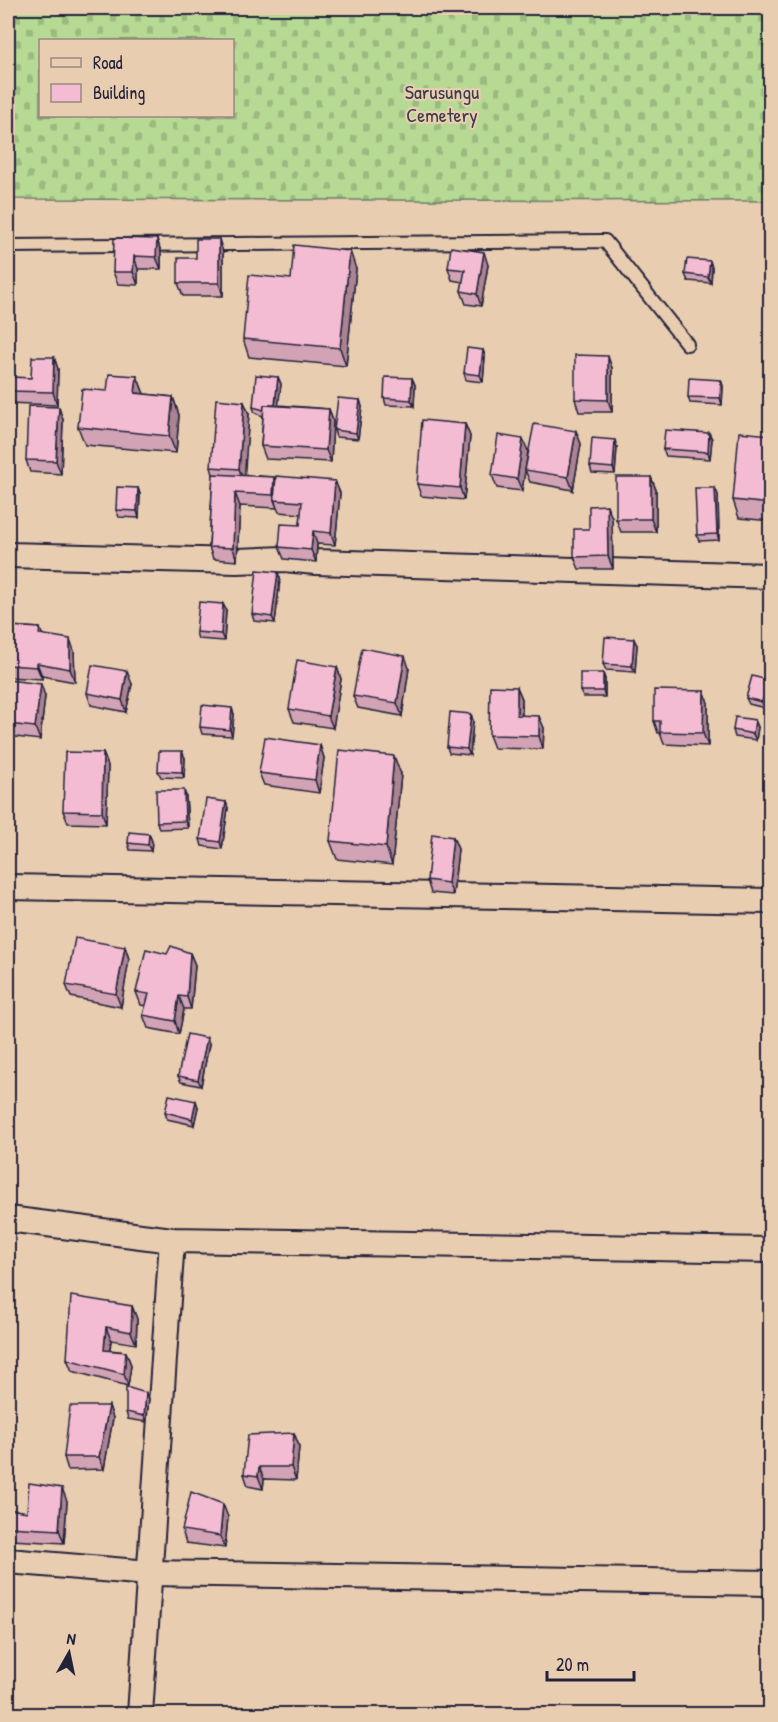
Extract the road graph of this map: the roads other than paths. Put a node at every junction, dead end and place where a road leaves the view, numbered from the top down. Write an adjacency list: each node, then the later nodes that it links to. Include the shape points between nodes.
1 (8, 246): 2 (lane, via 605,241)
2 (687, 344)
3 (8, 555): 4 (street, via 284,559)
4 (771, 576)
5 (8, 887): 6 (street)
6 (771, 901)
7 (8, 1219): 8 (street)
8 (172, 1240): 9 (street); 11 (street)
9 (771, 1250)
10 (8, 1561): 11 (street)
11 (149, 1573): 12 (street); 13 (street)
12 (771, 1583)
13 (140, 1714)

